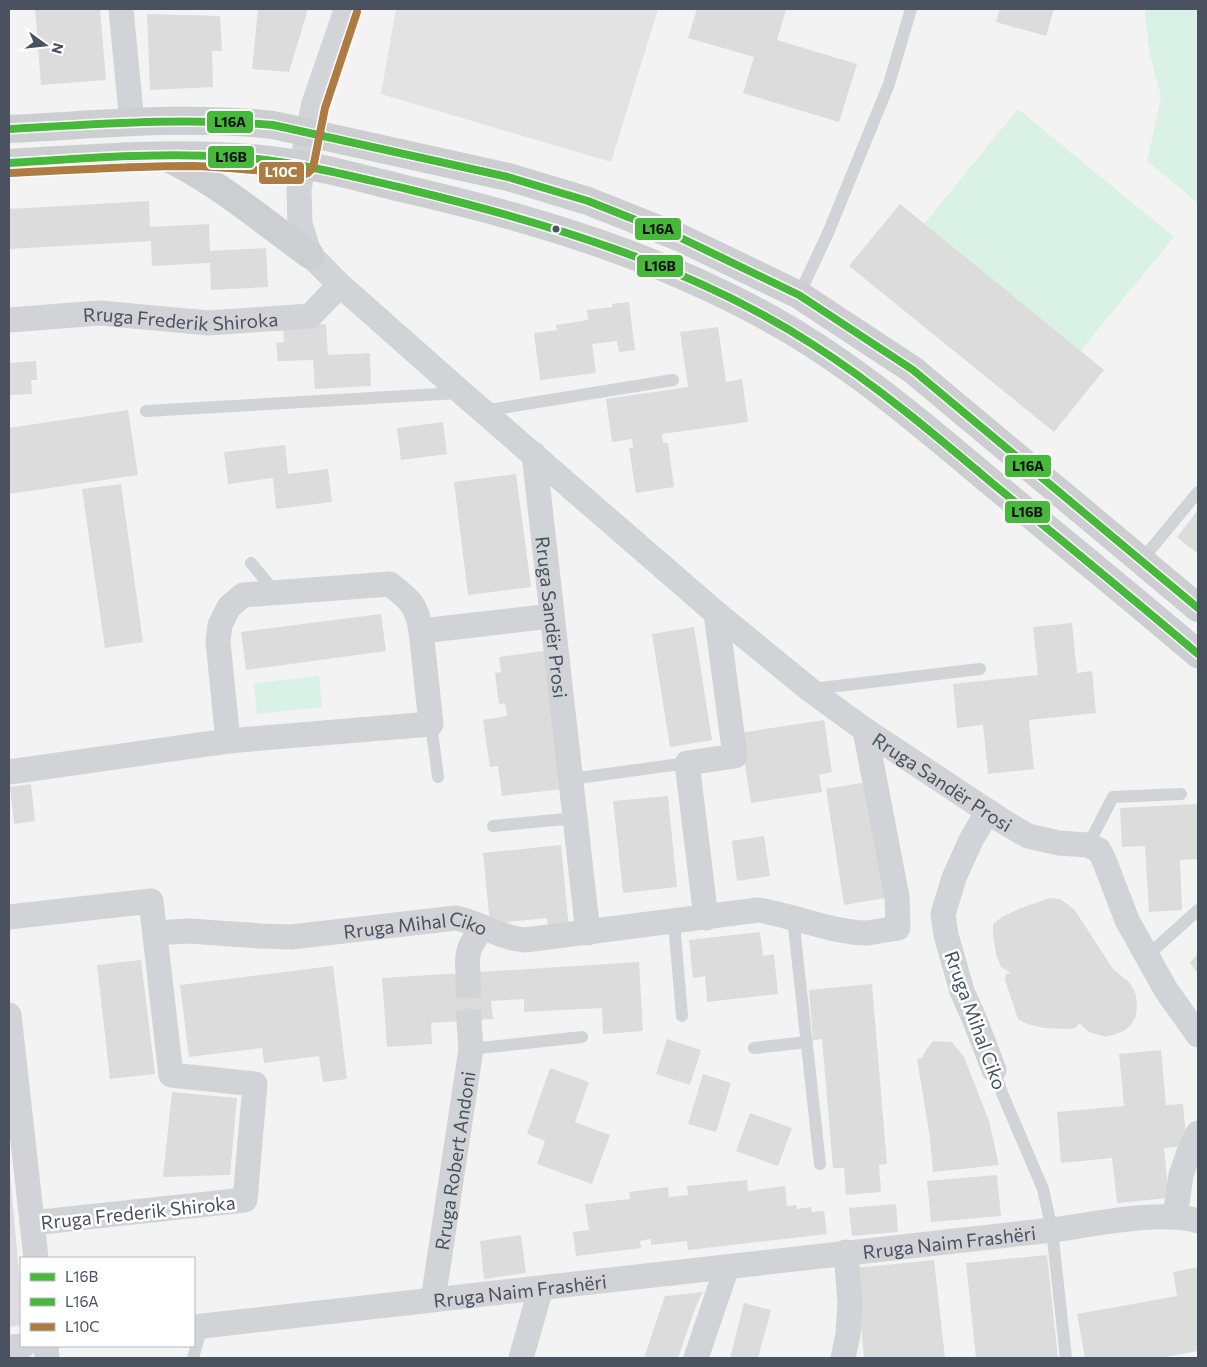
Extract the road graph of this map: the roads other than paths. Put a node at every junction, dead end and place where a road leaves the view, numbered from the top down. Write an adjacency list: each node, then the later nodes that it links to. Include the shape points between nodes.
1 (121, 9): 4 (street)
2 (348, 9): 6 (street)
3 (911, 9): 12 (lane, via 889,84)
4 (132, 123): 5 (main road); 6 (main road, via 243,121)
5 (9, 129)
6 (309, 132): 9 (street); 12 (main road, via 508,177 588,201 681,238)
7 (164, 156): 8 (main road); 9 (main road, via 256,159); 10 (main road, via 213,183)
8 (9, 163)
9 (303, 165): 10 (street, Rruga Sandër Prosi, via 299,190 300,224); 27 (main road, via 449,199 559,230 669,268 786,328 890,398)
10 (310, 255): 11 (street, Rruga Sandër Prosi)
11 (340, 285): 13 (street, Rruga Frederik Shiroka, via 310,316 209,323 100,313); 15 (street, Rruga Sandër Prosi)
12 (799, 295): 20 (main road, via 913,370)
13 (9, 320)
14 (673, 380): 17 (lane)
15 (462, 393): 16 (lane); 17 (street, Rruga Sandër Prosi)
16 (146, 411)
17 (483, 411): 18 (street, Rruga Sandër Prosi)
18 (534, 454): 24 (street, Rruga Sandër Prosi); 25 (street, Rruga Sandër Prosi)
19 (1198, 492): 20 (lane)
20 (1141, 561): 23 (main road)
21 (251, 563): 22 (lane)
22 (276, 593): 26 (street, via 390,584 410,600); 32 (street, via 243,595 229,607 220,624 218,642)
23 (1198, 608)
24 (716, 612): 29 (street, Rruga Sandër Prosi); 33 (street, via 735,756)
25 (552, 616): 26 (street); 36 (street, Rruga Sandër Prosi)
26 (421, 631): 30 (street)
27 (1198, 654)
28 (980, 669): 29 (lane)
29 (809, 689): 31 (street, Rruga Sandër Prosi)
30 (431, 724): 32 (street); 35 (lane)
31 (865, 730): 38 (street, Rruga Sandër Prosi); 45 (street, Rruga Mihal Ciko, via 897,897 898,928 853,932)
32 (228, 741): 34 (street)
33 (687, 763): 36 (lane); 44 (street)
34 (9, 772)
35 (438, 777)
36 (571, 778): 39 (street, Rruga Sandër Prosi)
37 (1181, 794): 41 (lane, via 1113,797)
38 (988, 811): 41 (street, Rruga Sandër Prosi, via 1028,836); 60 (street, Rruga Mihal Ciko, via 954,878 943,914 962,991)
39 (576, 818): 40 (lane); 49 (street, Rruga Sandër Prosi)
40 (493, 826)
41 (1088, 845): 50 (street, via 1099,850 1127,920)
42 (1198, 910): 50 (lane)
43 (9, 917): 48 (street, via 152,901)
44 (706, 918): 45 (street, Rruga Mihal Ciko, via 758,910); 46 (street, Rruga Mihal Ciko)
45 (794, 918): 57 (lane)
46 (674, 922): 49 (street, Rruga Mihal Ciko); 53 (lane)
47 (483, 926): 48 (street, Rruga Mihal Ciko, via 456,918 291,937 189,931); 49 (street, Rruga Mihal Ciko, via 511,939 525,940); 51 (street, via 466,956)
48 (155, 933): 65 (street, Rruga Frederik Shiroka, via 171,1075 254,1084 245,1200)
49 (588, 933)
50 (1147, 956): 55 (street)
51 (468, 973)
52 (9, 1015): 62 (street, Rruga Frederik Shiroka)
53 (682, 1016)
54 (470, 1021): 58 (street, Rruga Robert Andoni)
55 (1198, 1035)
56 (582, 1038): 58 (lane)
57 (807, 1042): 59 (lane); 63 (lane)
58 (471, 1048): 71 (street, Rruga Robert Andoni)
59 (754, 1048)
60 (994, 1070): 66 (lane, Rruga Mihal Ciko, via 1043,1189)
61 (1198, 1133): 64 (street, via 1181,1175)
62 (16, 1136): 65 (street, Rruga Frederik Shiroka)
63 (820, 1164)
64 (1187, 1219): 66 (street, Rruga Naim Frashëri, via 1136,1219)
65 (32, 1223): 68 (street, Rruga Frederik Shiroka)
66 (1052, 1230): 67 (street, Rruga Naim Frashëri); 77 (lane, Rruga Naim Frashëri)
67 (846, 1252): 69 (street, Rruga Naim Frashëri); 76 (street, Rruga Naim Frashëri, via 850,1303)
68 (36, 1257)
69 (727, 1267): 70 (street, Rruga Naim Frashëri); 75 (street)
70 (541, 1288): 71 (street, Rruga Naim Frashëri); 74 (street)
71 (434, 1300): 72 (street, Rruga Naim Frashëri)
72 (198, 1326): 73 (lane)
73 (194, 1358)
74 (521, 1358)
75 (696, 1358)
76 (843, 1358)
77 (1066, 1358)

